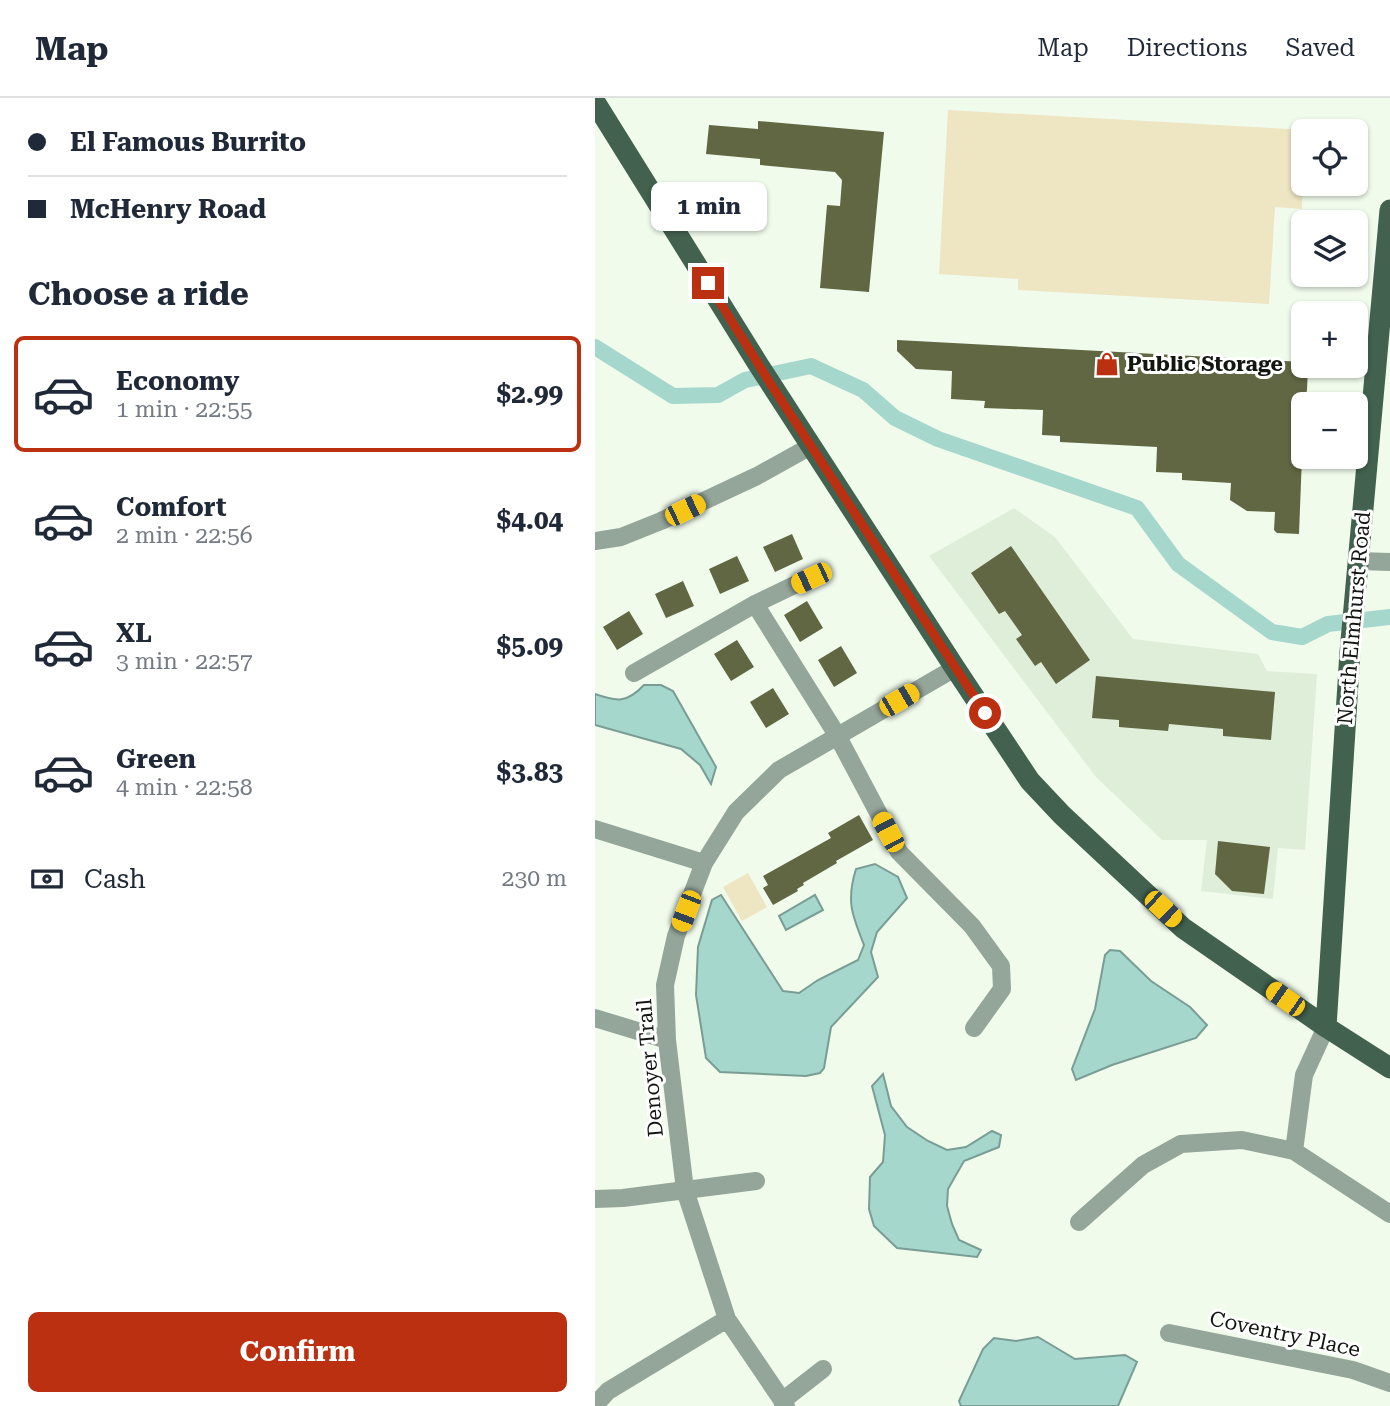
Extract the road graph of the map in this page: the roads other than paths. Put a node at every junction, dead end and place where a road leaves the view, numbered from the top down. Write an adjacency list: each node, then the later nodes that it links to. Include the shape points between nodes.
1 (595, 102): 3 (main road)
2 (1390, 210): 5 (main road, North Elmhurst Road)
3 (811, 446): 4 (street, via 661,522); 9 (main road)
4 (595, 541)
5 (1359, 561): 6 (street); 15 (main road, North Elmhurst Road)
6 (1390, 562)
7 (811, 578): 8 (street)
8 (755, 604): 10 (street); 11 (street)
9 (955, 668): 11 (street, Denoyer Trail); 15 (main road, via 1030,781 1062,815 1183,928)
10 (634, 673)
11 (837, 736): 13 (street, Denoyer Trail, via 779,770 736,812); 16 (street, via 899,852 972,926 1001,966 1002,989)
12 (595, 829): 13 (street)
13 (704, 863): 17 (street, Denoyer Trail, via 665,985)
14 (595, 1018): 17 (street)
15 (1326, 1027): 18 (main road); 19 (street, via 1304,1075)
16 (974, 1028)
17 (667, 1040): 21 (street, Denoyer Trail)
18 (1390, 1068)
19 (1294, 1152): 23 (street); 24 (street, via 1242,1140 1181,1144 1143,1165)
20 (756, 1181): 21 (street)
21 (685, 1190): 22 (street); 25 (street, Denoyer Trail)
22 (595, 1199)
23 (1390, 1214)
24 (1079, 1222)
25 (727, 1319): 29 (street, Denoyer Trail); 30 (street, via 608,1391)
26 (1169, 1333): 28 (street, Coventry Place, via 1353,1370)
27 (823, 1369): 29 (street)
28 (1390, 1383)
29 (784, 1404)
30 (595, 1405)

